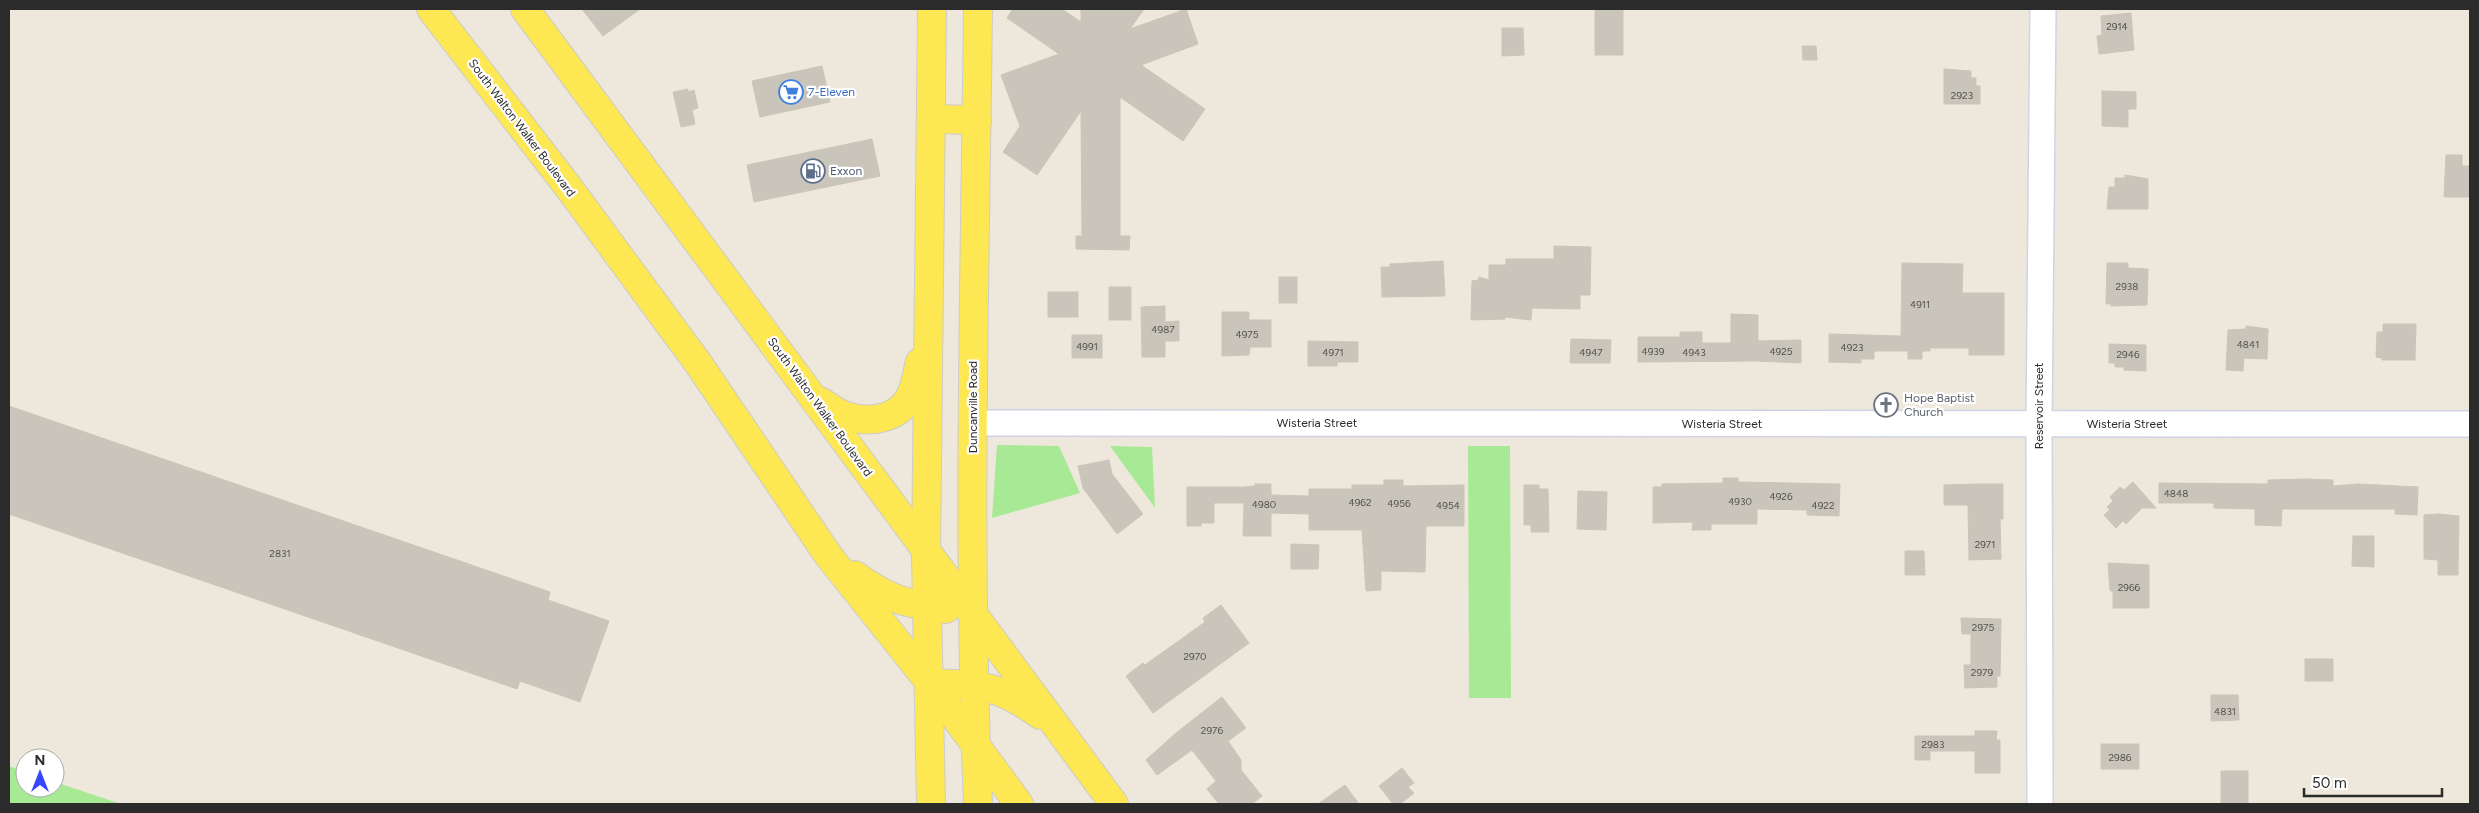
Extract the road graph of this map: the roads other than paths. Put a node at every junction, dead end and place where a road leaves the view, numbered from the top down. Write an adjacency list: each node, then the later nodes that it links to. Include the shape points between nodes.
1 (431, 9): 13 (main road, South Walton Walker Boulevard, via 569,188 698,364)
2 (526, 9): 9 (main road, South Walton Walker Boulevard)
3 (932, 9): 6 (main road)
4 (978, 9): 7 (main road, Duncanville Road)
5 (2043, 9): 11 (street, Reservoir Street)
6 (931, 119): 7 (main road); 8 (main road)
7 (977, 120): 10 (main road, Duncanville Road)
8 (928, 337): 9 (main road, via 912,394 902,407 886,418 866,420 845,416); 14 (main road)
9 (814, 398): 14 (main road, South Walton Walker Boulevard)
10 (973, 423): 11 (street, Wisteria Street); 16 (main road, Duncanville Road)
11 (2039, 424): 12 (street, Wisteria Street); 25 (street, Reservoir Street)
12 (2470, 424)
13 (828, 555): 15 (main road, via 878,592 899,601); 17 (main road, South Walton Walker Boulevard)
14 (926, 555): 15 (main road); 16 (main road, South Walton Walker Boulevard)
15 (928, 607): 16 (main road); 17 (main road)
16 (972, 612): 18 (main road, Duncanville Road); 19 (main road, South Walton Walker Boulevard)
17 (930, 683): 18 (main road); 20 (main road, South Walton Walker Boulevard); 21 (main road)
18 (974, 684): 19 (main road, via 996,689 1017,699); 20 (main road, Duncanville Road)
19 (1056, 726): 24 (main road, South Walton Walker Boulevard)
20 (976, 748): 22 (main road, Duncanville Road); 23 (main road, South Walton Walker Boulevard)
21 (931, 804)
22 (978, 804)
23 (1019, 804)
24 (1114, 804)
25 (2040, 804)

